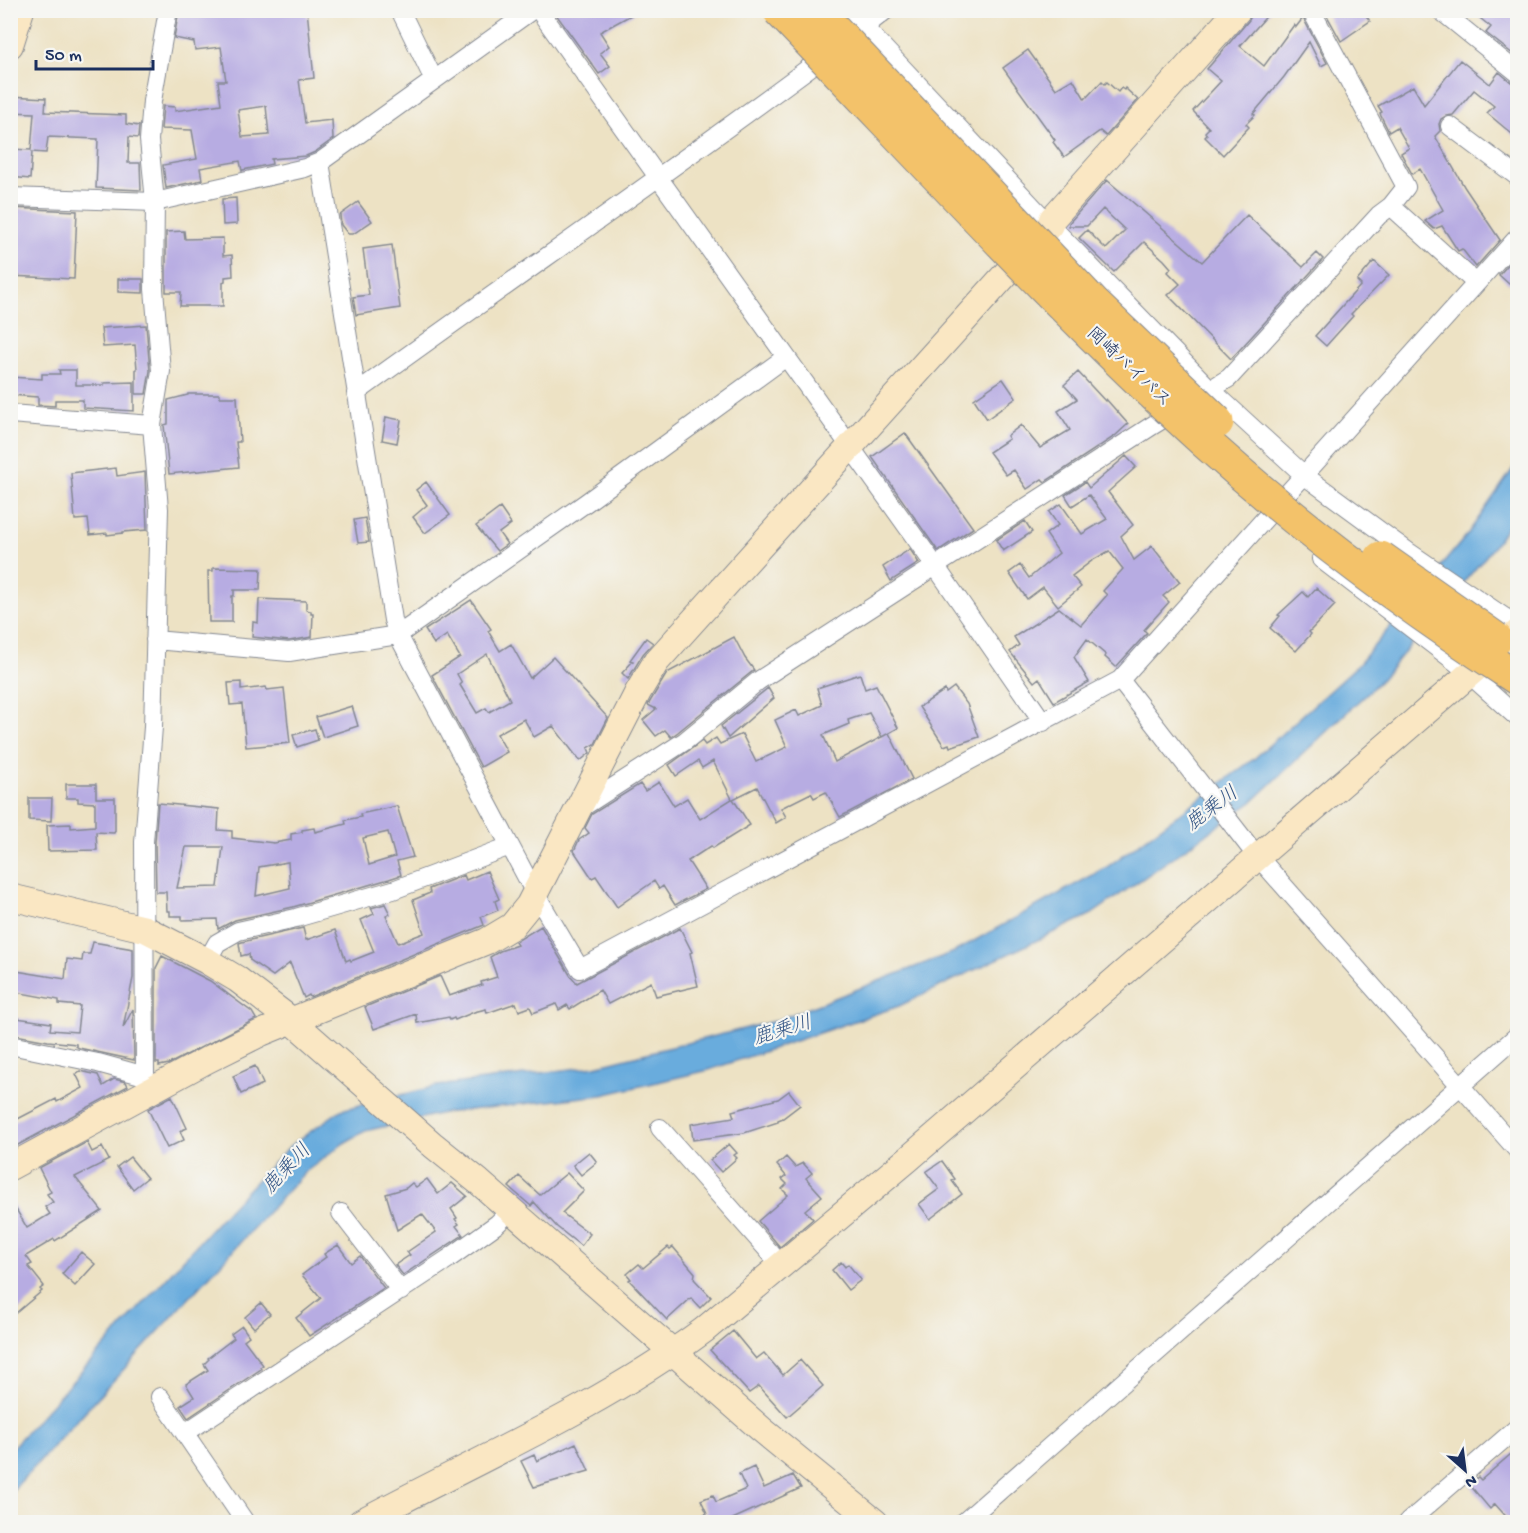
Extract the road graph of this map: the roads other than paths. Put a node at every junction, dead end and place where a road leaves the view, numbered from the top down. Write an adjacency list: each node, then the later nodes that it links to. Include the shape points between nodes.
1 (21, 10): 15 (street)
2 (168, 10): 24 (street, via 150,120)
3 (400, 10): 18 (street)
4 (532, 10): 18 (street)
5 (539, 10): 21 (street)
6 (765, 10): 16 (street)
7 (779, 10): 46 (highway, 岡崎バイパス, bridge, via 1087,331 1207,443 1378,585)
8 (816, 10): 44 (highway, 岡崎バイパス, bridge, via 1095,305 1222,426 1393,567)
9 (842, 10): 14 (street)
10 (886, 10): 14 (street)
11 (1238, 10): 26 (street)
12 (1311, 10): 25 (street, via 1406,187)
13 (1440, 10): 17 (street)
14 (864, 27): 16 (street); 26 (street)
15 (10, 45)
16 (814, 64): 21 (street); 28 (street)
17 (1518, 73)
18 (434, 80): 20 (street)
19 (1450, 126): 22 (street)
20 (320, 162): 24 (street); 32 (street)
21 (657, 177): 30 (street); 32 (street)
22 (1518, 177)
23 (10, 197): 24 (street)
24 (155, 202): 35 (street, via 154,289 161,371)
25 (1391, 206): 29 (street); 31 (street, via 1378,215 1239,369)
26 (1050, 225): 28 (street); 31 (street)
27 (1518, 237): 29 (street)
28 (1008, 270): 34 (street); 36 (street)
29 (1476, 283): 37 (street)
30 (786, 357): 36 (street); 42 (street)
31 (1210, 389): 34 (street); 37 (street)
32 (356, 393): 42 (street)
33 (10, 414): 35 (street)
34 (1161, 420): 38 (street); 39 (street)
35 (152, 425): 43 (street, via 159,509)
36 (849, 446): 39 (street); 50 (street, via 656,662)
37 (1305, 476): 38 (street); 40 (street, via 1410,553)
38 (1268, 517): 45 (street); 47 (street)
39 (936, 567): 49 (street); 50 (street, via 758,681 685,741)
40 (1518, 623)
41 (1518, 632): 45 (street)
42 (398, 635): 43 (street, via 290,652); 51 (street)
43 (155, 640): 55 (street, via 144,842)
44 (1518, 654)
45 (1462, 668): 48 (street); 52 (street)
46 (1518, 679)
47 (1120, 680): 49 (street); 52 (street)
48 (1518, 718)
49 (1043, 722): 53 (street, via 580,969)
50 (576, 811): 53 (street)
51 (510, 846): 53 (street); 56 (street, via 393,890 238,931 217,943)
52 (1253, 852): 61 (street); 67 (street)
53 (535, 893): 57 (street, via 521,916 501,934)
54 (10, 897): 55 (street)
55 (145, 929): 56 (street); 60 (street)
56 (207, 960): 57 (street)
57 (291, 1020): 60 (street); 65 (street)
58 (1518, 1035): 61 (street)
59 (10, 1045): 60 (street, via 98,1063)
60 (149, 1083): 64 (street)
61 (1460, 1086): 63 (street); 76 (street)
62 (660, 1128): 67 (street)
63 (1518, 1151)
64 (10, 1167)
65 (511, 1210): 68 (street); 69 (street)
66 (341, 1213): 68 (street)
67 (782, 1266): 69 (street)
68 (401, 1291): 72 (street)
69 (675, 1351): 74 (street, via 540,1431); 75 (street, via 761,1429)
70 (160, 1397): 72 (street)
71 (1518, 1427): 77 (street)
72 (185, 1434): 73 (street)
73 (245, 1522)
74 (361, 1522)
75 (875, 1522)
76 (964, 1522)
77 (1408, 1522)

